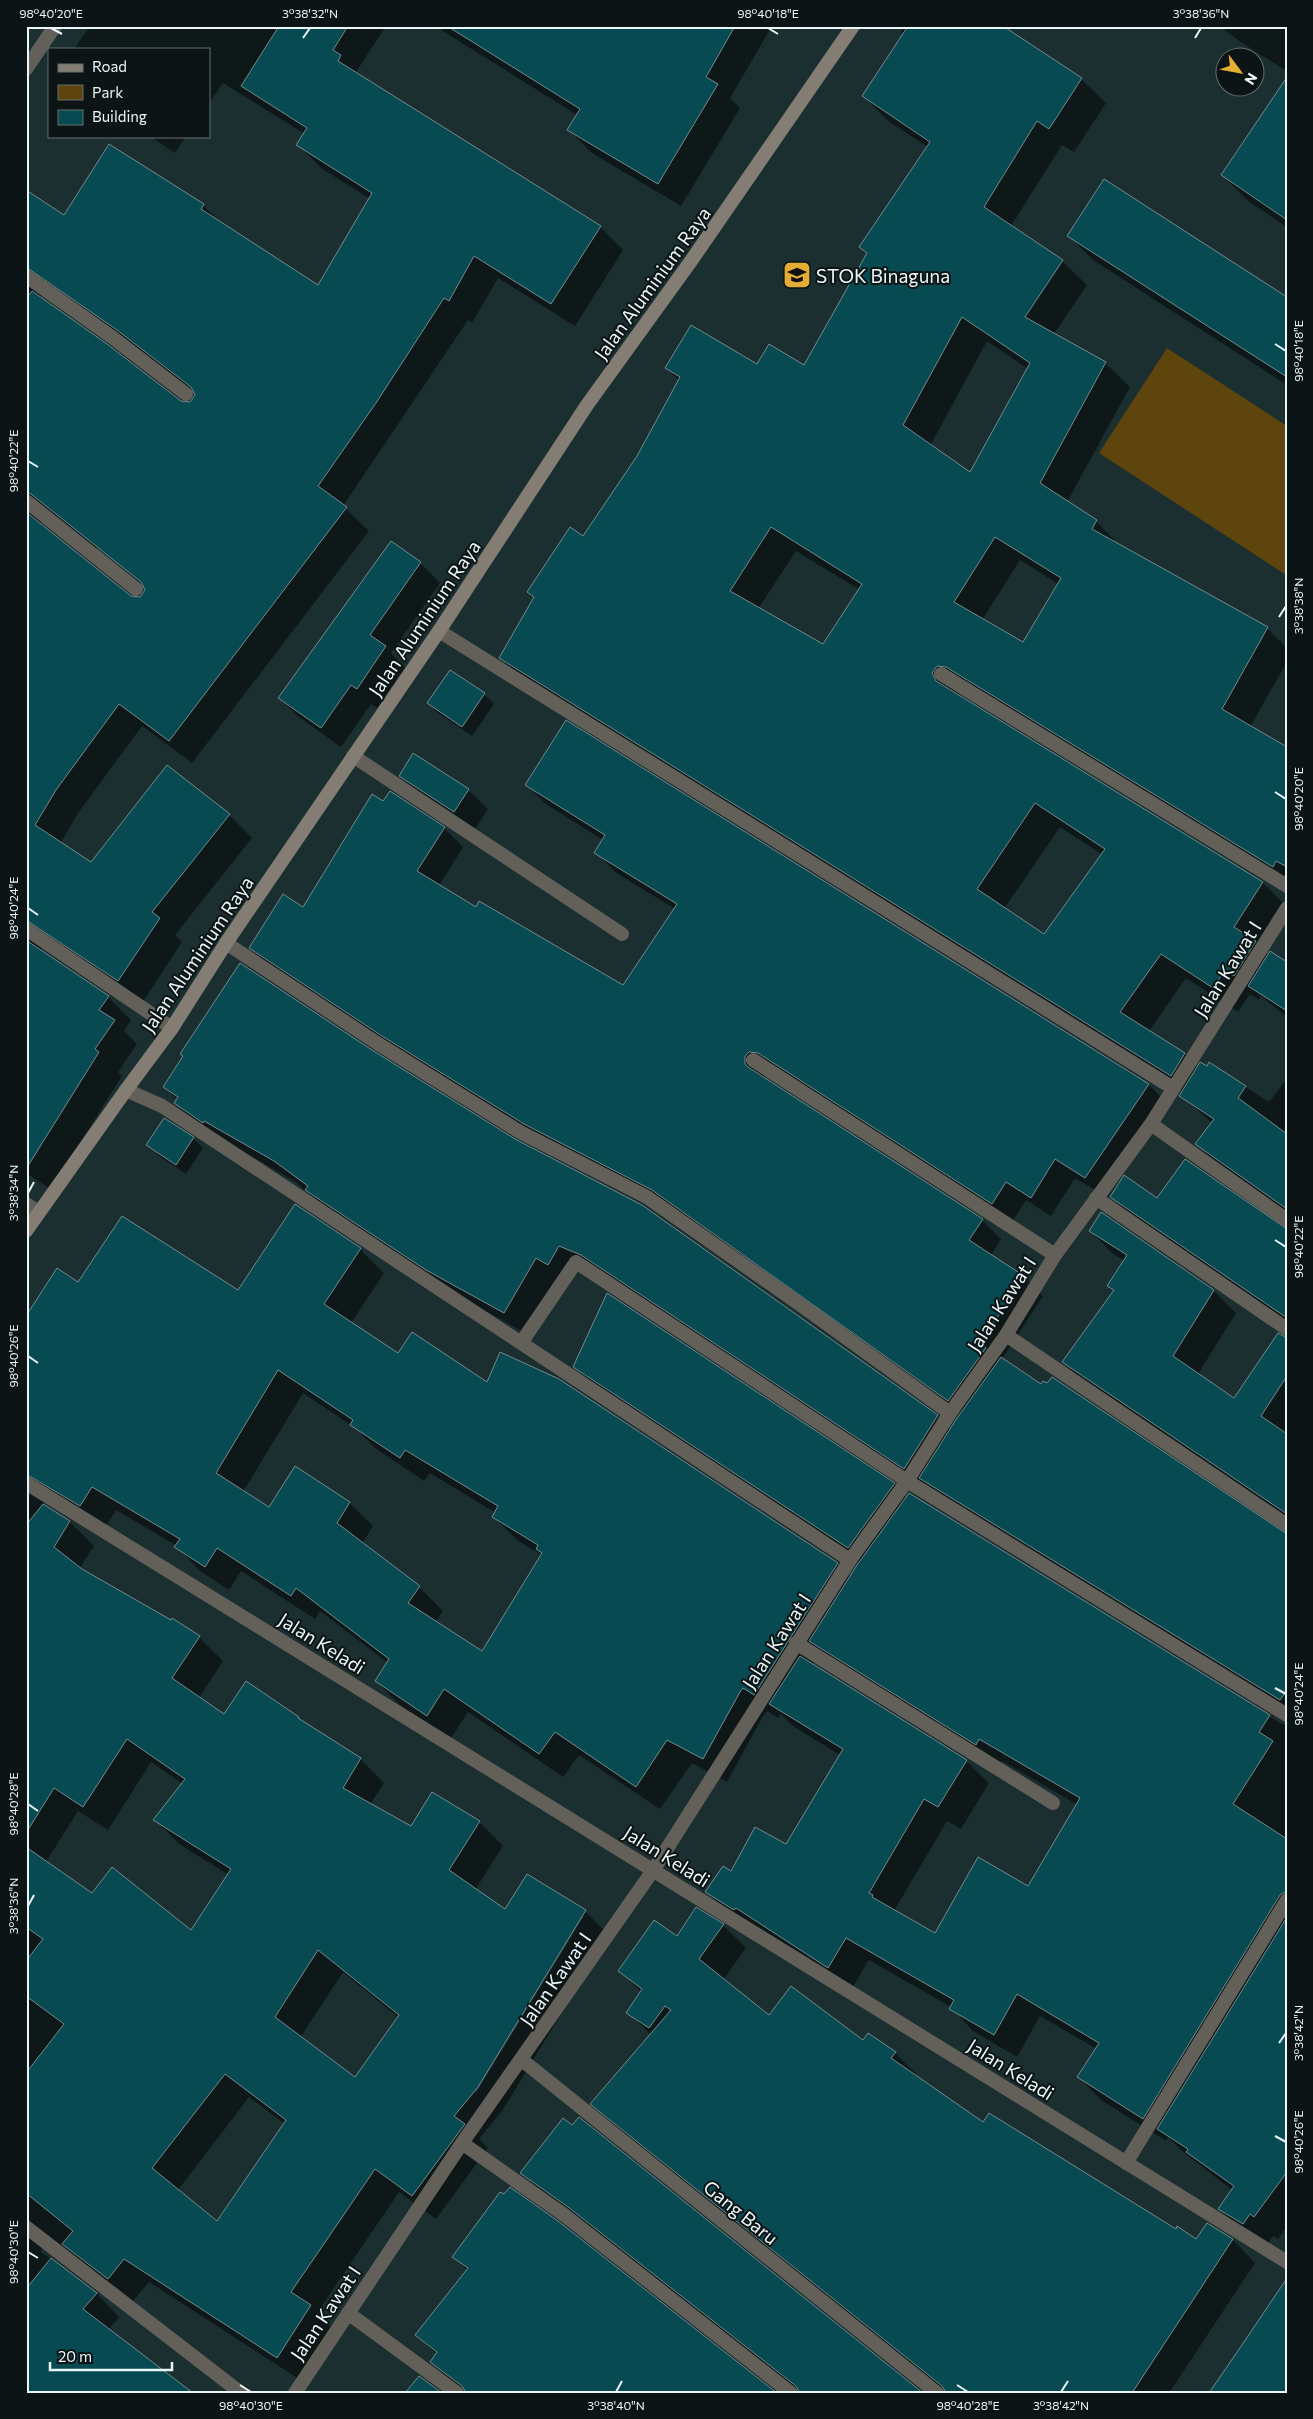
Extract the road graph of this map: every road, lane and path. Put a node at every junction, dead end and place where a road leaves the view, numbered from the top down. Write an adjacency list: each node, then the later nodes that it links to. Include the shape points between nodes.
1 (55, 26): 3 (street)
2 (853, 26): 8 (main road, Jalan Aluminium Raya, via 587,405)
3 (26, 69)
4 (26, 276): 5 (street)
5 (186, 394)
6 (26, 501): 7 (street)
7 (136, 589)
8 (438, 631): 10 (main road, Jalan Aluminium Raya); 18 (street)
9 (941, 674): 11 (street)
10 (353, 756): 14 (street); 15 (main road, Jalan Aluminium Raya)
11 (1287, 886)
12 (1287, 908): 18 (street, Jalan Kawat I)
13 (26, 929): 16 (street)
14 (622, 934)
15 (226, 943): 16 (main road, Jalan Aluminium Raya); 30 (street, via 520,1132 647,1197)
16 (172, 1028): 19 (main road, Jalan Aluminium Raya)
17 (753, 1060): 26 (street)
18 (1173, 1088): 20 (street, Jalan Kawat I)
19 (126, 1090): 23 (main road, Jalan Aluminium Raya); 29 (street, via 162,1106)
20 (1150, 1124): 21 (street, Jalan Kawat I); 24 (street)
21 (1096, 1198): 26 (street, Jalan Kawat I); 27 (street)
22 (26, 1204): 23 (street)
23 (40, 1212): 25 (main road, Jalan Aluminium Raya)
24 (1287, 1220)
25 (26, 1232)
26 (1055, 1254): 28 (street, Jalan Kawat I)
27 (1287, 1330)
28 (1006, 1335): 30 (street, Jalan Kawat I); 33 (street)
29 (521, 1343): 31 (street, via 576,1262); 34 (street)
30 (950, 1413): 31 (street, Jalan Kawat I)
31 (907, 1481): 34 (street, Jalan Kawat I); 36 (street)
32 (26, 1483): 38 (street, Jalan Keladi)
33 (1287, 1525)
34 (850, 1560): 35 (street, Jalan Kawat I)
35 (796, 1643): 37 (street); 38 (street, Jalan Kawat I)
36 (1287, 1715)
37 (1053, 1803)
38 (654, 1869): 40 (street, Jalan Kawat I); 42 (street, Jalan Keladi)
39 (1287, 1900): 42 (street)
40 (522, 2060): 41 (street, Jalan Kawat I); 50 (street, Gang Baru)
41 (462, 2143): 45 (street, Jalan Kawat I); 49 (street, via 564,2214)
42 (1126, 2163): 44 (street, Jalan Keladi)
43 (26, 2227): 46 (street)
44 (1287, 2262)
45 (348, 2313): 47 (street, Jalan Kawat I); 48 (street)
46 (241, 2393)
47 (295, 2393)
48 (457, 2393)
49 (791, 2393)
50 (937, 2393)

